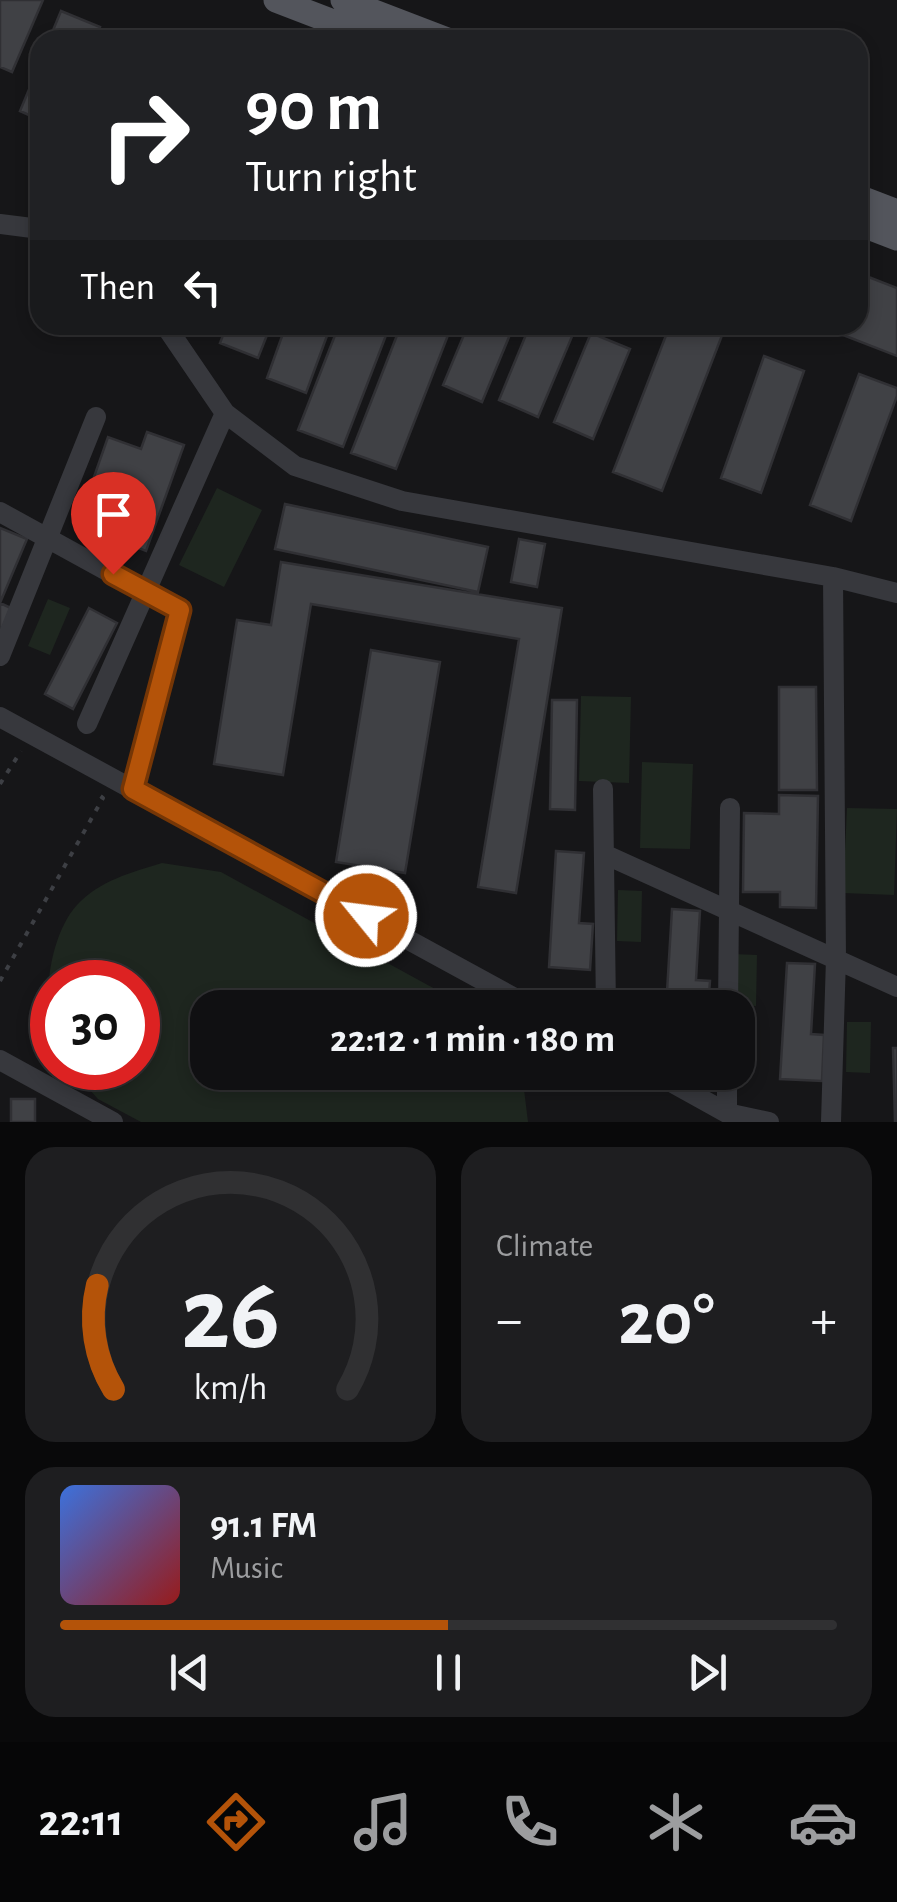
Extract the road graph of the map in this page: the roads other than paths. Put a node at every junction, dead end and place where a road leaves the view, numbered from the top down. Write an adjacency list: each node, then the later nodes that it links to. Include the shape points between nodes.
1 (276, 0): 3 (main road)
2 (344, 0): 4 (main road)
3 (354, 30)
4 (421, 30)
5 (868, 201): 6 (main road)
6 (897, 212)
7 (0, 224): 9 (street)
8 (868, 227): 10 (main road)
9 (30, 228)
10 (897, 238)
11 (172, 335): 12 (street)
12 (225, 413): 16 (street, via 295,466 402,502); 17 (street)
13 (96, 416): 15 (street)
14 (0, 512): 15 (street)
15 (48, 538): 17 (street); 19 (street)
16 (833, 577): 18 (street); 27 (street)
17 (146, 592): 21 (street); 22 (street, via 180,610)
18 (897, 593)
19 (0, 656)
20 (0, 717): 22 (street)
21 (86, 724)
22 (133, 789): 29 (street)
23 (604, 789): 25 (street)
24 (730, 808): 26 (street)
25 (604, 854): 26 (street); 30 (street)
26 (728, 908): 27 (street); 31 (street)
27 (836, 958): 28 (street); 38 (street)
28 (897, 988)
29 (501, 990)
30 (606, 990)
31 (728, 990)
32 (0, 1060): 36 (street)
33 (685, 1090): 35 (street)
34 (730, 1090): 35 (street)
35 (735, 1118): 37 (street)
36 (113, 1122)
37 (769, 1122)
38 (831, 1122)

